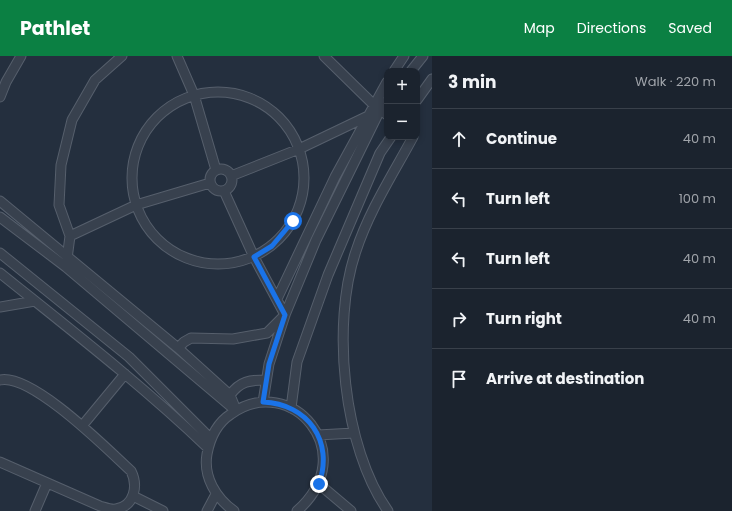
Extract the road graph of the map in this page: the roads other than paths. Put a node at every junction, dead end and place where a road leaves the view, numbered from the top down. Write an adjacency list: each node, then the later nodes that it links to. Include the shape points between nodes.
1 (21, 56): 13 (street)
2 (122, 56): 26 (street, via 95,80 72,120 61,165 59,204)
3 (177, 56): 11 (street)
4 (324, 56): 14 (street)
5 (404, 56): 7 (street)
6 (423, 56): 8 (street)
7 (396, 68)
8 (413, 68)
9 (432, 79): 12 (street)
10 (384, 94): 14 (street)
11 (194, 96): 18 (street, via 223,92 252,99 281,119 292,133); 19 (street); 24 (street, via 183,99 164,112 142,138 132,171)
12 (420, 96)
13 (0, 97)
14 (380, 110): 15 (street); 35 (street, via 316,240)
15 (367, 117): 18 (street); 32 (street, via 335,177)
16 (388, 140): 42 (street, via 380,153 328,275 297,362)
17 (411, 140): 45 (street, via 368,222 348,276 343,333 346,383)
18 (299, 149): 20 (street); 29 (street, via 304,181 298,212 280,238)
19 (216, 170): 20 (street, via 223,169); 21 (street, via 210,176)
20 (231, 176): 22 (street, via 230,186)
21 (210, 183): 22 (street, via 215,190); 24 (street)
22 (224, 191): 29 (street)
23 (0, 201): 28 (street)
24 (136, 205): 26 (street); 29 (street, via 152,234 178,255 199,263 222,265)
25 (0, 217): 30 (street)
26 (70, 236): 28 (street)
27 (0, 253): 47 (street, via 129,357)
28 (68, 255): 30 (street); 36 (street)
29 (254, 257): 32 (street)
30 (66, 267): 43 (street)
31 (0, 273): 33 (street)
32 (277, 299): 35 (street)
33 (35, 301): 34 (street); 37 (street)
34 (0, 307)
35 (285, 315): 36 (street, via 267,333 233,339 191,338); 39 (street)
36 (178, 348): 40 (street)
37 (125, 374): 44 (street); 48 (street)
38 (0, 380): 44 (street, via 19,383 36,391)
39 (266, 380): 40 (street, via 243,382); 41 (street)
40 (230, 395): 43 (street)
41 (263, 402): 42 (street, via 282,404); 43 (street)
42 (290, 408): 46 (street, via 307,419)
43 (236, 410): 47 (street, via 221,422)
44 (82, 426): 53 (street, via 131,471 136,489)
45 (354, 432): 46 (street); 61 (street, via 368,475)
46 (318, 435): 51 (street, via 324,454)
47 (211, 439): 48 (street)
48 (208, 448): 52 (street, via 207,467)
49 (0, 462): 50 (street)
50 (47, 483): 53 (street, via 100,506 116,509 126,504); 55 (street)
51 (319, 484): 59 (street, via 309,500); 60 (street)
52 (216, 494): 54 (street); 57 (street)
53 (133, 496): 56 (street)
54 (222, 506): 58 (street)
55 (35, 511)
56 (162, 511)
57 (207, 511)
58 (233, 511)
59 (297, 511)
60 (351, 511)
61 (388, 511)

